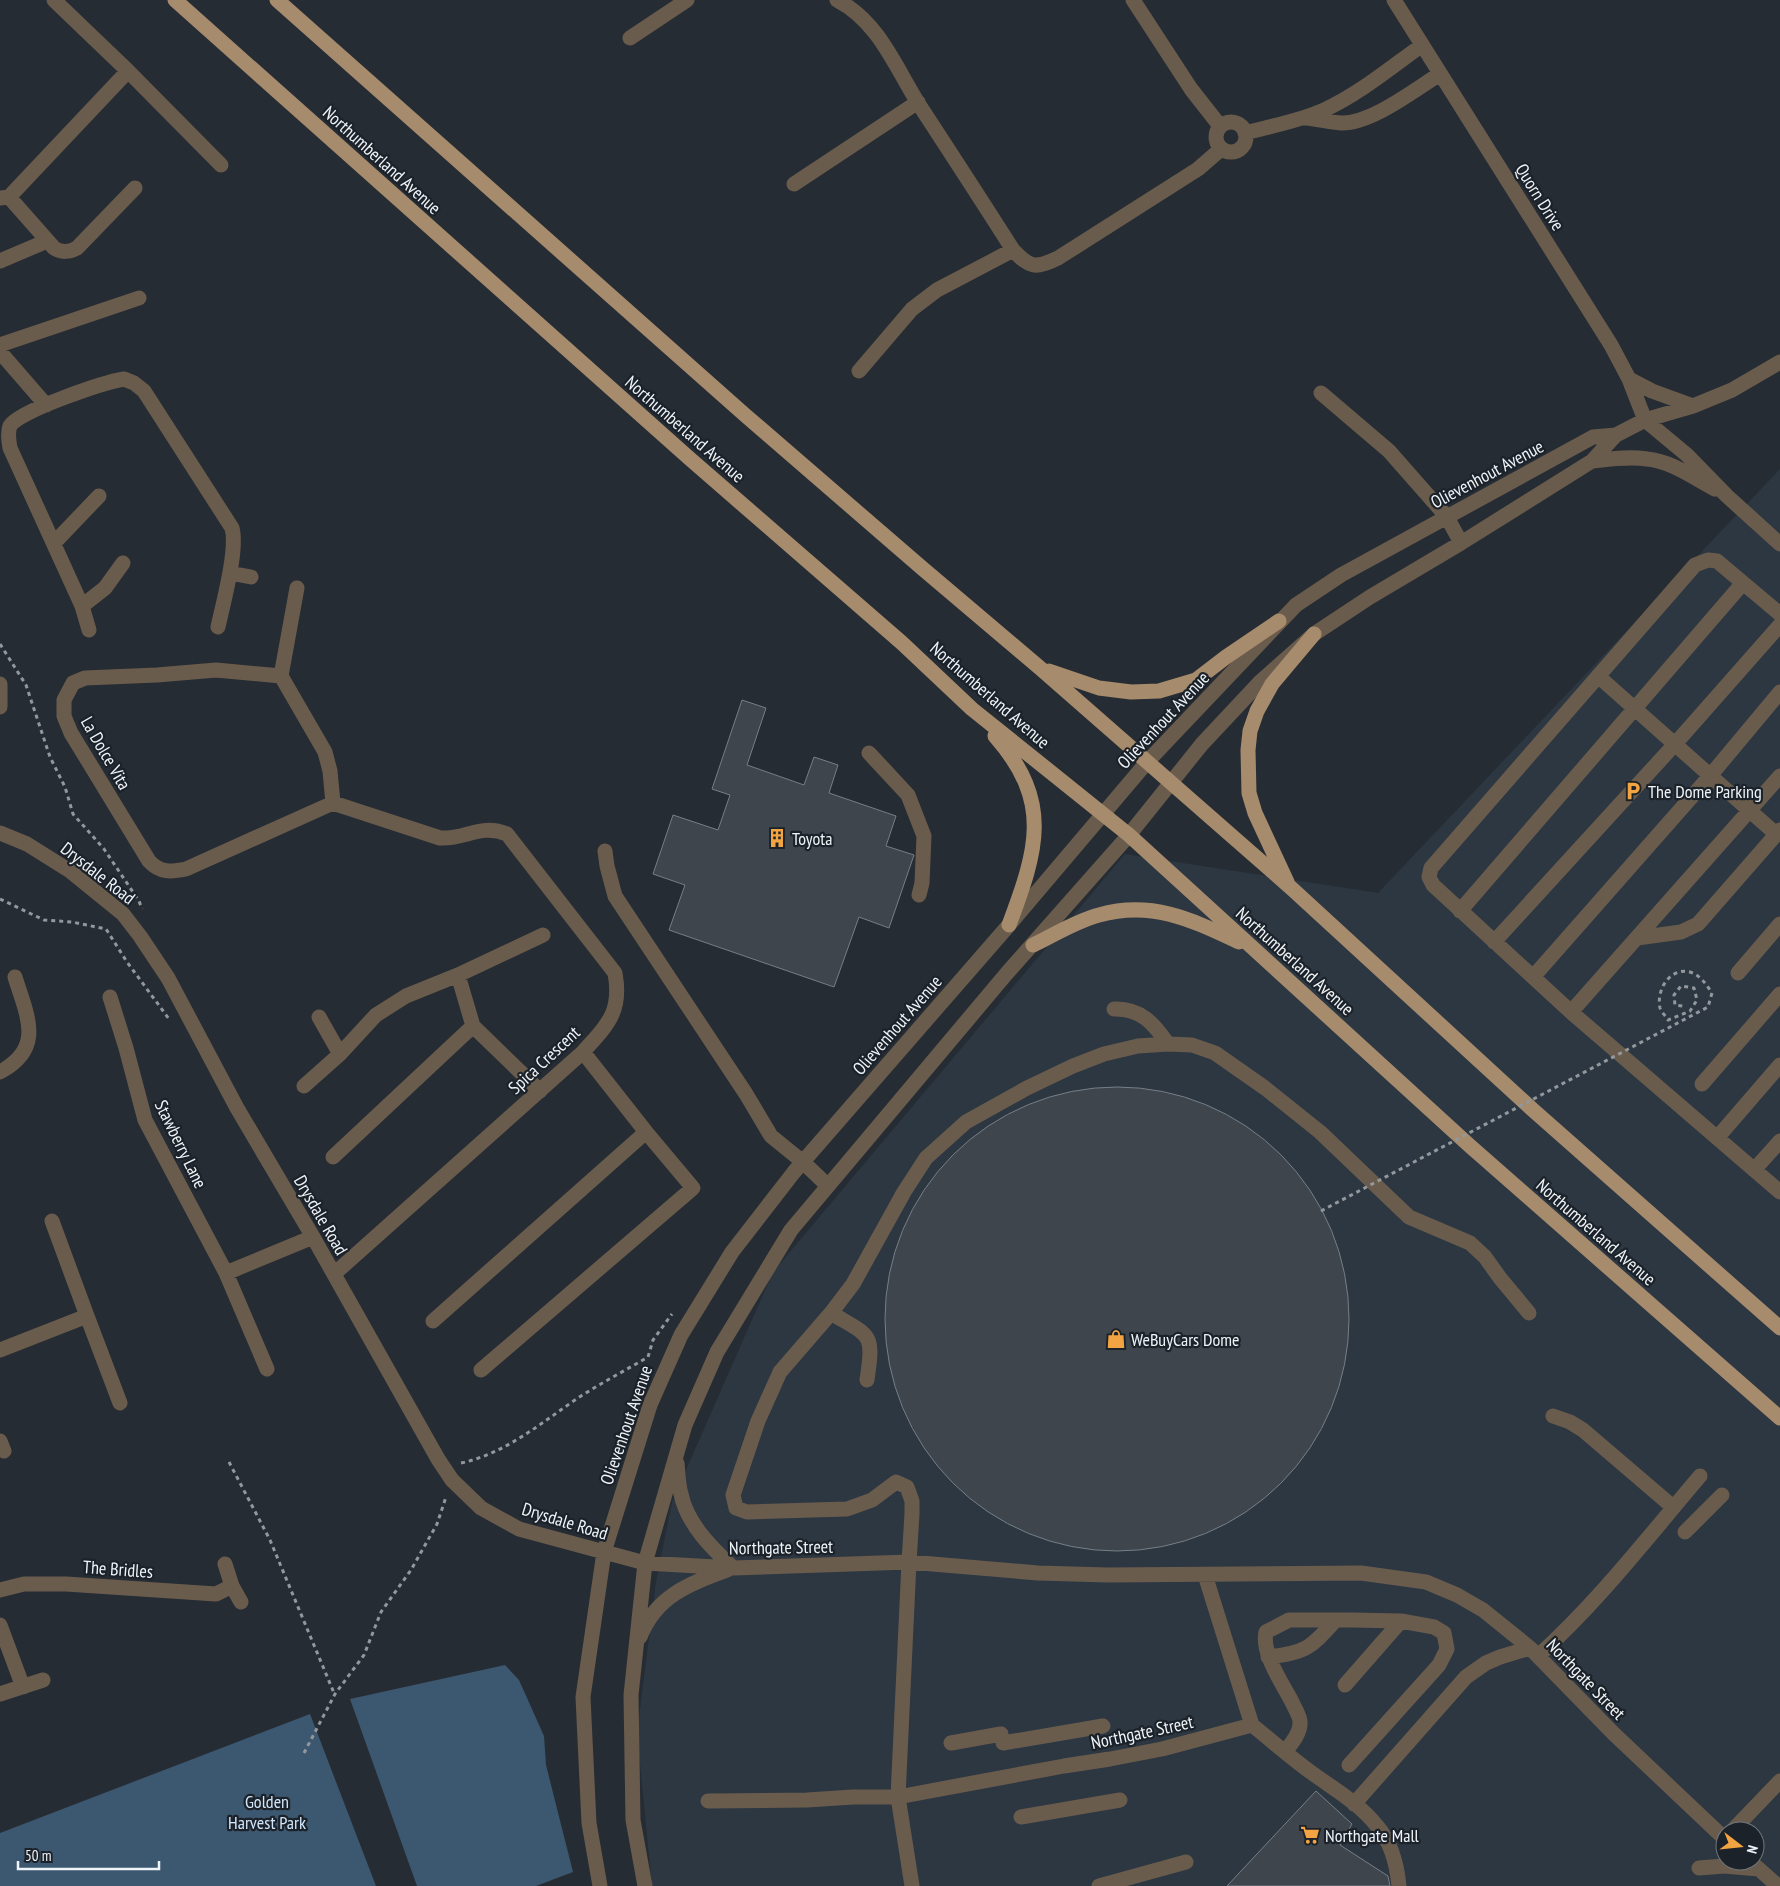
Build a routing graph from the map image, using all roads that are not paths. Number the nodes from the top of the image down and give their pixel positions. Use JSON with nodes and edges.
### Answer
{"nodes":[{"id":1,"x":54,"y":0,"type":"edge"},
{"id":2,"x":175,"y":0,"type":"edge"},
{"id":3,"x":277,"y":0,"type":"edge"},
{"id":4,"x":686,"y":0,"type":"edge"},
{"id":5,"x":837,"y":0,"type":"edge"},
{"id":6,"x":1133,"y":0,"type":"edge"},
{"id":7,"x":1394,"y":0,"type":"edge"},
{"id":8,"x":630,"y":38,"type":"dead end"},
{"id":9,"x":1421,"y":46,"type":"junction"},
{"id":10,"x":128,"y":71,"type":"junction"},
{"id":11,"x":1440,"y":74,"type":"junction"},
{"id":12,"x":918,"y":102,"type":"junction"},
{"id":13,"x":1305,"y":118,"type":"junction"},
{"id":14,"x":1220,"y":126,"type":"junction"},
{"id":15,"x":1246,"y":133,"type":"junction"},
{"id":16,"x":1221,"y":149,"type":"junction"},
{"id":17,"x":221,"y":165,"type":"dead end"},
{"id":18,"x":794,"y":184,"type":"dead end"},
{"id":19,"x":134,"y":188,"type":"dead end"},
{"id":20,"x":4,"y":198,"type":"edge"},
{"id":21,"x":47,"y":241,"type":"junction"},
{"id":22,"x":1013,"y":250,"type":"junction"},
{"id":23,"x":0,"y":261,"type":"edge"},
{"id":24,"x":139,"y":298,"type":"dead end"},
{"id":25,"x":0,"y":345,"type":"edge"},
{"id":26,"x":0,"y":352,"type":"edge"},
{"id":27,"x":1780,"y":362,"type":"edge"},
{"id":28,"x":860,"y":371,"type":"dead end"},
{"id":29,"x":1628,"y":379,"type":"junction"},
{"id":30,"x":1321,"y":393,"type":"dead end"},
{"id":31,"x":46,"y":405,"type":"junction"},
{"id":32,"x":1693,"y":406,"type":"junction"},
{"id":33,"x":1645,"y":420,"type":"junction"},
{"id":34,"x":1616,"y":435,"type":"junction"},
{"id":35,"x":1592,"y":461,"type":"junction"},
{"id":36,"x":99,"y":496,"type":"dead end"},
{"id":37,"x":1727,"y":496,"type":"junction"},
{"id":38,"x":1447,"y":517,"type":"junction"},
{"id":39,"x":54,"y":543,"type":"junction"},
{"id":40,"x":1461,"y":543,"type":"junction"},
{"id":41,"x":1780,"y":544,"type":"edge"},
{"id":42,"x":123,"y":563,"type":"dead end"},
{"id":43,"x":230,"y":573,"type":"junction"},
{"id":44,"x":251,"y":577,"type":"dead end"},
{"id":45,"x":1743,"y":583,"type":"junction"},
{"id":46,"x":297,"y":588,"type":"dead end"},
{"id":47,"x":82,"y":606,"type":"junction"},
{"id":48,"x":1780,"y":614,"type":"edge"},
{"id":49,"x":1279,"y":621,"type":"junction"},
{"id":50,"x":1780,"y":624,"type":"edge"},
{"id":51,"x":218,"y":627,"type":"dead end"},
{"id":52,"x":89,"y":630,"type":"dead end"},
{"id":53,"x":1314,"y":634,"type":"junction"},
{"id":54,"x":1040,"y":668,"type":"junction"},
{"id":55,"x":281,"y":676,"type":"junction"},
{"id":56,"x":1598,"y":676,"type":"junction"},
{"id":57,"x":0,"y":684,"type":"edge"},
{"id":58,"x":1780,"y":692,"type":"edge"},
{"id":59,"x":0,"y":707,"type":"edge"},
{"id":60,"x":972,"y":709,"type":"junction"},
{"id":61,"x":1635,"y":709,"type":"junction"},
{"id":62,"x":1675,"y":744,"type":"junction"},
{"id":63,"x":870,"y":752,"type":"dead end"},
{"id":64,"x":1148,"y":761,"type":"junction"},
{"id":65,"x":1710,"y":776,"type":"junction"},
{"id":66,"x":1780,"y":776,"type":"edge"},
{"id":67,"x":1171,"y":783,"type":"junction"},
{"id":68,"x":333,"y":803,"type":"junction"},
{"id":69,"x":1748,"y":811,"type":"junction"},
{"id":70,"x":1104,"y":814,"type":"junction"},
{"id":71,"x":1778,"y":832,"type":"edge"},
{"id":72,"x":0,"y":833,"type":"edge"},
{"id":73,"x":1129,"y":835,"type":"junction"},
{"id":74,"x":605,"y":852,"type":"dead end"},
{"id":75,"x":1289,"y":886,"type":"junction"},
{"id":76,"x":919,"y":895,"type":"dead end"},
{"id":77,"x":1460,"y":911,"type":"junction"},
{"id":78,"x":1780,"y":924,"type":"edge"},
{"id":79,"x":1009,"y":925,"type":"junction"},
{"id":80,"x":543,"y":935,"type":"dead end"},
{"id":81,"x":1637,"y":938,"type":"junction"},
{"id":82,"x":1494,"y":942,"type":"junction"},
{"id":83,"x":1032,"y":945,"type":"junction"},
{"id":84,"x":1252,"y":947,"type":"junction"},
{"id":85,"x":1738,"y":973,"type":"dead end"},
{"id":86,"x":458,"y":975,"type":"junction"},
{"id":87,"x":15,"y":977,"type":"dead end"},
{"id":88,"x":1532,"y":977,"type":"junction"},
{"id":89,"x":1780,"y":994,"type":"edge"},
{"id":90,"x":110,"y":997,"type":"dead end"},
{"id":91,"x":1114,"y":1009,"type":"dead end"},
{"id":92,"x":1571,"y":1012,"type":"junction"},
{"id":93,"x":319,"y":1017,"type":"dead end"},
{"id":94,"x":474,"y":1026,"type":"junction"},
{"id":95,"x":1168,"y":1044,"type":"junction"},
{"id":96,"x":583,"y":1052,"type":"junction"},
{"id":97,"x":340,"y":1054,"type":"junction"},
{"id":98,"x":1780,"y":1065,"type":"edge"},
{"id":99,"x":0,"y":1072,"type":"edge"},
{"id":100,"x":1702,"y":1084,"type":"dead end"},
{"id":101,"x":304,"y":1086,"type":"dead end"},
{"id":102,"x":540,"y":1091,"type":"junction"},
{"id":103,"x":646,"y":1132,"type":"junction"},
{"id":104,"x":1717,"y":1138,"type":"junction"},
{"id":105,"x":1780,"y":1141,"type":"edge"},
{"id":106,"x":332,"y":1157,"type":"dead end"},
{"id":107,"x":803,"y":1162,"type":"junction"},
{"id":108,"x":1754,"y":1170,"type":"junction"},
{"id":109,"x":828,"y":1186,"type":"junction"},
{"id":110,"x":1780,"y":1192,"type":"edge"},
{"id":111,"x":52,"y":1221,"type":"dead end"},
{"id":112,"x":313,"y":1237,"type":"junction"},
{"id":113,"x":226,"y":1273,"type":"junction"},
{"id":114,"x":334,"y":1274,"type":"junction"},
{"id":115,"x":830,"y":1313,"type":"junction"},
{"id":116,"x":1529,"y":1313,"type":"dead end"},
{"id":117,"x":87,"y":1316,"type":"junction"},
{"id":118,"x":433,"y":1321,"type":"dead end"},
{"id":119,"x":1780,"y":1328,"type":"edge"},
{"id":120,"x":0,"y":1350,"type":"edge"},
{"id":121,"x":267,"y":1369,"type":"dead end"},
{"id":122,"x":481,"y":1370,"type":"dead end"},
{"id":123,"x":867,"y":1380,"type":"dead end"},
{"id":124,"x":120,"y":1403,"type":"dead end"},
{"id":125,"x":1553,"y":1416,"type":"dead end"},
{"id":126,"x":1780,"y":1418,"type":"edge"},
{"id":127,"x":676,"y":1455,"type":"junction"},
{"id":128,"x":1700,"y":1476,"type":"dead end"},
{"id":129,"x":1722,"y":1495,"type":"dead end"},
{"id":130,"x":1673,"y":1507,"type":"junction"},
{"id":131,"x":1685,"y":1532,"type":"dead end"},
{"id":132,"x":604,"y":1552,"type":"junction"},
{"id":133,"x":909,"y":1562,"type":"junction"},
{"id":134,"x":645,"y":1563,"type":"junction"},
{"id":135,"x":225,"y":1564,"type":"dead end"},
{"id":136,"x":733,"y":1568,"type":"junction"},
{"id":137,"x":1206,"y":1575,"type":"junction"},
{"id":138,"x":232,"y":1586,"type":"junction"},
{"id":139,"x":0,"y":1590,"type":"edge"},
{"id":140,"x":241,"y":1602,"type":"dead end"},
{"id":141,"x":1336,"y":1620,"type":"junction"},
{"id":142,"x":1401,"y":1621,"type":"junction"},
{"id":143,"x":0,"y":1625,"type":"edge"},
{"id":144,"x":636,"y":1647,"type":"junction"},
{"id":145,"x":1534,"y":1652,"type":"junction"},
{"id":146,"x":1268,"y":1657,"type":"junction"},
{"id":147,"x":43,"y":1680,"type":"dead end"},
{"id":148,"x":1345,"y":1685,"type":"dead end"},
{"id":149,"x":23,"y":1687,"type":"junction"},
{"id":150,"x":0,"y":1694,"type":"edge"},
{"id":151,"x":1252,"y":1725,"type":"junction"},
{"id":152,"x":1103,"y":1726,"type":"dead end"},
{"id":153,"x":952,"y":1743,"type":"dead end"},
{"id":154,"x":1285,"y":1752,"type":"junction"},
{"id":155,"x":1349,"y":1765,"type":"dead end"},
{"id":156,"x":1780,"y":1781,"type":"edge"},
{"id":157,"x":898,"y":1797,"type":"junction"},
{"id":158,"x":1120,"y":1800,"type":"dead end"},
{"id":159,"x":708,"y":1802,"type":"dead end"},
{"id":160,"x":1354,"y":1804,"type":"junction"},
{"id":161,"x":1021,"y":1818,"type":"dead end"},
{"id":162,"x":1742,"y":1821,"type":"edge"},
{"id":163,"x":1715,"y":1829,"type":"edge"},
{"id":164,"x":1186,"y":1862,"type":"dead end"},
{"id":165,"x":1715,"y":1867,"type":"edge"},
{"id":166,"x":1699,"y":1868,"type":"dead end"},
{"id":167,"x":1761,"y":1871,"type":"edge"},
{"id":168,"x":600,"y":1886,"type":"edge"},
{"id":169,"x":645,"y":1886,"type":"edge"},
{"id":170,"x":912,"y":1886,"type":"edge"},
{"id":171,"x":1098,"y":1886,"type":"edge"},
{"id":172,"x":1399,"y":1886,"type":"edge"},
{"id":173,"x":1778,"y":1886,"type":"edge"}],
"edges":[{"from":1,"to":10,"type":"street"},
{"from":2,"to":60,"type":"main road","name":"Northumberland Avenue"},
{"from":3,"to":54,"type":"main road"},
{"from":4,"to":8,"type":"street"},
{"from":5,"to":12,"type":"street"},
{"from":6,"to":14,"type":"street"},
{"from":7,"to":9,"type":"street","name":"Quorn Drive"},
{"from":9,"to":11,"type":"street","name":"Quorn Drive"},
{"from":9,"to":13,"type":"street"},
{"from":10,"to":17,"type":"street"},
{"from":10,"to":20,"type":"street"},
{"from":11,"to":13,"type":"street"},
{"from":11,"to":29,"type":"street","name":"Quorn Drive"},
{"from":12,"to":18,"type":"street"},
{"from":12,"to":22,"type":"street"},
{"from":13,"to":15,"type":"street"},
{"from":14,"to":15,"type":"street"},
{"from":14,"to":16,"type":"street"},
{"from":15,"to":16,"type":"street"},
{"from":16,"to":22,"type":"street"},
{"from":19,"to":21,"type":"street"},
{"from":20,"to":21,"type":"street"},
{"from":21,"to":23,"type":"street"},
{"from":22,"to":28,"type":"street"},
{"from":24,"to":25,"type":"street"},
{"from":26,"to":31,"type":"street"},
{"from":27,"to":32,"type":"street","name":"Olievenhout Avenue"},
{"from":29,"to":32,"type":"street"},
{"from":29,"to":33,"type":"street","name":"Quorn Drive"},
{"from":30,"to":38,"type":"street"},
{"from":31,"to":39,"type":"street"},
{"from":31,"to":43,"type":"street"},
{"from":32,"to":33,"type":"street","name":"Olievenhout Avenue"},
{"from":33,"to":34,"type":"street","name":"Olievenhout Avenue"},
{"from":33,"to":37,"type":"street"},
{"from":34,"to":35,"type":"street","name":"Olievenhout Avenue"},
{"from":34,"to":38,"type":"street","name":"Olievenhout Avenue"},
{"from":35,"to":37,"type":"street"},
{"from":35,"to":40,"type":"street","name":"Olievenhout Avenue"},
{"from":36,"to":39,"type":"street"},
{"from":37,"to":41,"type":"street"},
{"from":38,"to":40,"type":"street"},
{"from":38,"to":49,"type":"street","name":"Olievenhout Avenue"},
{"from":39,"to":47,"type":"street"},
{"from":40,"to":53,"type":"street","name":"Olievenhout Avenue"},
{"from":42,"to":47,"type":"street"},
{"from":43,"to":44,"type":"street"},
{"from":43,"to":51,"type":"street"},
{"from":45,"to":48,"type":"street"},
{"from":45,"to":56,"type":"street"},
{"from":45,"to":61,"type":"street"},
{"from":46,"to":55,"type":"street"},
{"from":47,"to":52,"type":"street"},
{"from":49,"to":54,"type":"main road"},
{"from":49,"to":64,"type":"street","name":"Olievenhout Avenue"},
{"from":50,"to":62,"type":"street"},
{"from":53,"to":67,"type":"street","name":"Olievenhout Avenue"},
{"from":53,"to":75,"type":"main road"},
{"from":54,"to":64,"type":"main road"},
{"from":55,"to":68,"type":"street"},
{"from":55,"to":68,"type":"street","name":"La Dolce Vita"},
{"from":56,"to":61,"type":"street"},
{"from":56,"to":77,"type":"street"},
{"from":57,"to":59,"type":"street"},
{"from":58,"to":65,"type":"street"},
{"from":60,"to":70,"type":"main road","name":"Northumberland Avenue"},
{"from":60,"to":79,"type":"main road"},
{"from":61,"to":62,"type":"street"},
{"from":61,"to":77,"type":"street"},
{"from":62,"to":65,"type":"street"},
{"from":62,"to":82,"type":"street"},
{"from":63,"to":76,"type":"street"},
{"from":64,"to":67,"type":"main road"},
{"from":64,"to":70,"type":"street","name":"Olievenhout Avenue"},
{"from":65,"to":69,"type":"street"},
{"from":65,"to":88,"type":"street"},
{"from":66,"to":69,"type":"street"},
{"from":67,"to":73,"type":"street","name":"Olievenhout Avenue"},
{"from":67,"to":75,"type":"main road"},
{"from":68,"to":96,"type":"street","name":"Spica Crescent"},
{"from":69,"to":71,"type":"street"},
{"from":69,"to":81,"type":"street"},
{"from":70,"to":73,"type":"main road","name":"Northumberland Avenue"},
{"from":70,"to":79,"type":"street","name":"Olievenhout Avenue"},
{"from":71,"to":81,"type":"street"},
{"from":72,"to":112,"type":"street","name":"Drysdale Road"},
{"from":73,"to":83,"type":"street","name":"Olievenhout Avenue"},
{"from":73,"to":84,"type":"main road","name":"Northumberland Avenue"},
{"from":74,"to":107,"type":"street"},
{"from":75,"to":119,"type":"main road"},
{"from":77,"to":82,"type":"street"},
{"from":78,"to":85,"type":"street"},
{"from":79,"to":107,"type":"street","name":"Olievenhout Avenue"},
{"from":80,"to":86,"type":"street"},
{"from":81,"to":92,"type":"street"},
{"from":82,"to":88,"type":"street"},
{"from":83,"to":84,"type":"main road"},
{"from":83,"to":109,"type":"street","name":"Olievenhout Avenue"},
{"from":84,"to":126,"type":"main road","name":"Northumberland Avenue"},
{"from":86,"to":94,"type":"street"},
{"from":86,"to":97,"type":"street"},
{"from":87,"to":99,"type":"street"},
{"from":88,"to":92,"type":"street"},
{"from":89,"to":100,"type":"street"},
{"from":90,"to":113,"type":"street","name":"Stawberry Lane"},
{"from":91,"to":95,"type":"street"},
{"from":92,"to":104,"type":"street"},
{"from":93,"to":97,"type":"street"},
{"from":94,"to":102,"type":"street"},
{"from":94,"to":106,"type":"street"},
{"from":95,"to":115,"type":"street"},
{"from":95,"to":116,"type":"street"},
{"from":96,"to":102,"type":"street","name":"Spica Crescent"},
{"from":96,"to":103,"type":"street"},
{"from":97,"to":101,"type":"street"},
{"from":98,"to":104,"type":"street"},
{"from":102,"to":114,"type":"street","name":"Spica Crescent"},
{"from":103,"to":118,"type":"street"},
{"from":103,"to":122,"type":"street"},
{"from":104,"to":108,"type":"street"},
{"from":105,"to":108,"type":"street"},
{"from":107,"to":109,"type":"street"},
{"from":107,"to":132,"type":"street","name":"Olievenhout Avenue"},
{"from":108,"to":110,"type":"street"},
{"from":109,"to":127,"type":"street","name":"Olievenhout Avenue"},
{"from":111,"to":117,"type":"street"},
{"from":112,"to":113,"type":"street"},
{"from":112,"to":114,"type":"street","name":"Drysdale Road"},
{"from":113,"to":121,"type":"street","name":"Stawberry Lane"},
{"from":114,"to":132,"type":"street","name":"Drysdale Road"},
{"from":115,"to":123,"type":"street"},
{"from":115,"to":133,"type":"street"},
{"from":117,"to":120,"type":"street"},
{"from":117,"to":124,"type":"street"},
{"from":125,"to":130,"type":"street"},
{"from":127,"to":134,"type":"street","name":"Olievenhout Avenue"},
{"from":127,"to":136,"type":"street"},
{"from":128,"to":130,"type":"street"},
{"from":129,"to":131,"type":"street"},
{"from":130,"to":145,"type":"street"},
{"from":132,"to":134,"type":"street","name":"Drysdale Road"},
{"from":132,"to":168,"type":"street","name":"Olievenhout Avenue"},
{"from":133,"to":136,"type":"street","name":"Northgate Street"},
{"from":133,"to":137,"type":"street","name":"Northgate Street"},
{"from":133,"to":157,"type":"street"},
{"from":134,"to":136,"type":"street","name":"Northgate Street"},
{"from":134,"to":144,"type":"street","name":"Olievenhout Avenue"},
{"from":135,"to":138,"type":"street"},
{"from":136,"to":144,"type":"street"},
{"from":137,"to":145,"type":"street","name":"Northgate Street"},
{"from":137,"to":151,"type":"street"},
{"from":138,"to":139,"type":"street","name":"The Bridles"},
{"from":138,"to":140,"type":"street"},
{"from":141,"to":142,"type":"street"},
{"from":141,"to":146,"type":"street"},
{"from":141,"to":146,"type":"street"},
{"from":142,"to":148,"type":"street"},
{"from":142,"to":155,"type":"street"},
{"from":143,"to":149,"type":"street"},
{"from":144,"to":169,"type":"street","name":"Olievenhout Avenue"},
{"from":145,"to":160,"type":"street","name":"Northgate Street"},
{"from":145,"to":163,"type":"street","name":"Northgate Street"},
{"from":146,"to":154,"type":"street"},
{"from":147,"to":149,"type":"street"},
{"from":149,"to":150,"type":"street"},
{"from":151,"to":154,"type":"street"},
{"from":151,"to":157,"type":"street","name":"Northgate Street"},
{"from":152,"to":153,"type":"street"},
{"from":154,"to":160,"type":"street"},
{"from":156,"to":162,"type":"street"},
{"from":157,"to":159,"type":"street","name":"Northgate Street"},
{"from":157,"to":170,"type":"street"},
{"from":158,"to":161,"type":"street"},
{"from":160,"to":172,"type":"street"},
{"from":164,"to":171,"type":"street"},
{"from":165,"to":166,"type":"street"},
{"from":167,"to":173,"type":"street"}]}
